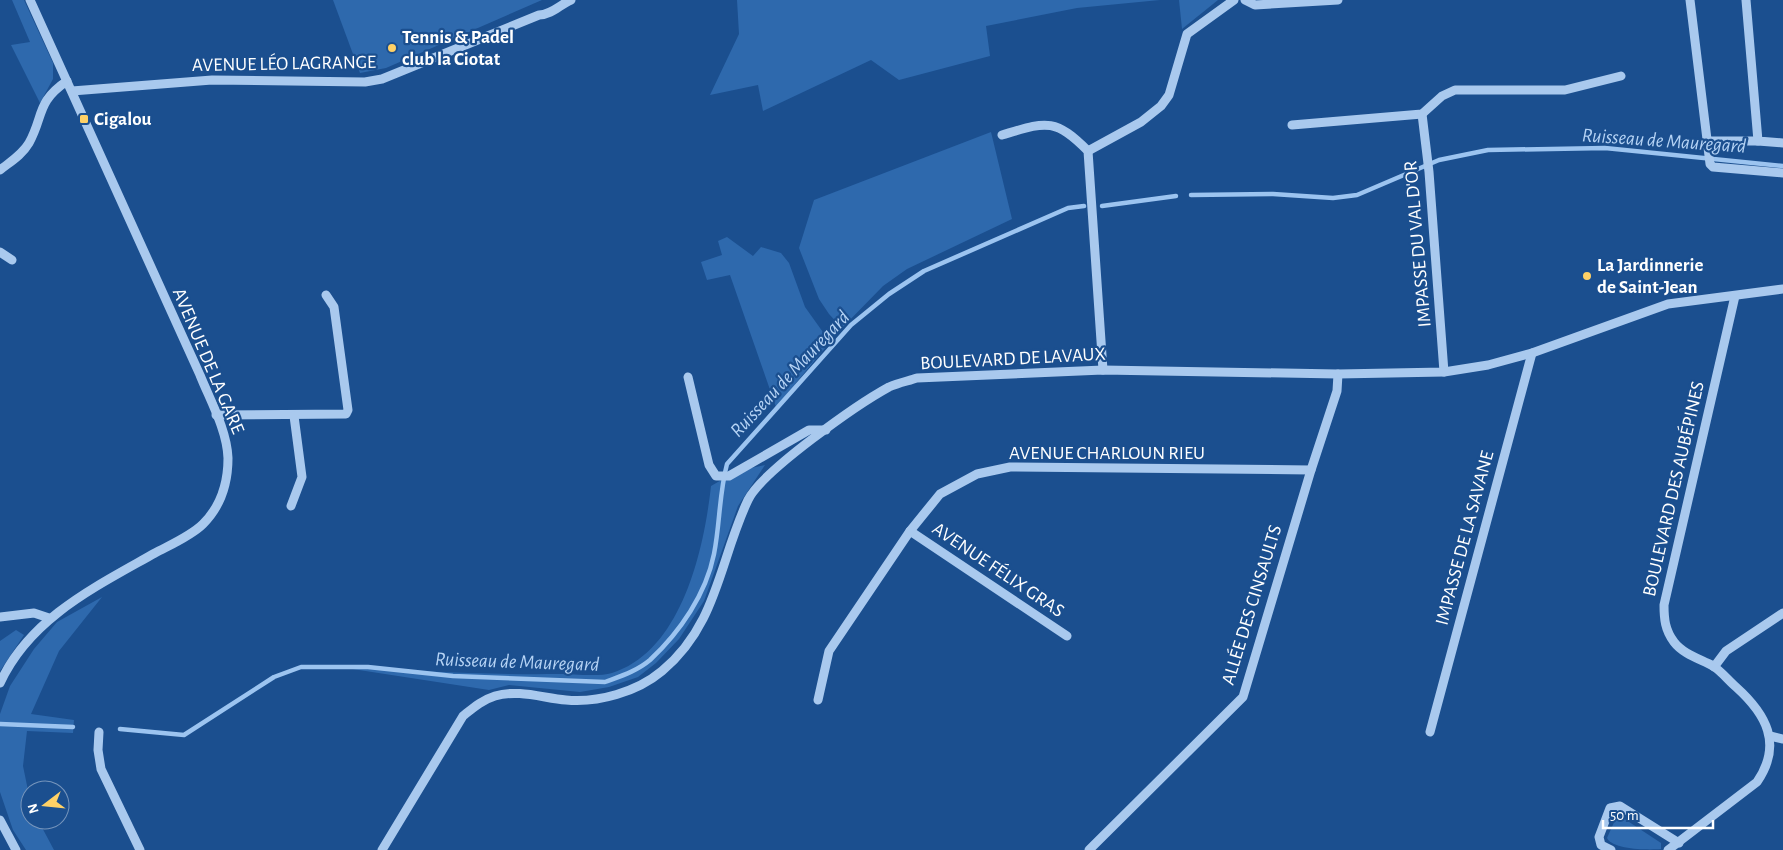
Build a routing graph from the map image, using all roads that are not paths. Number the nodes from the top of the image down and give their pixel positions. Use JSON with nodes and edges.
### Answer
{"nodes":[{"id":1,"x":30,"y":0,"type":"edge"},
{"id":2,"x":571,"y":0,"type":"edge"},
{"id":3,"x":1234,"y":0,"type":"edge"},
{"id":4,"x":1245,"y":0,"type":"edge"},
{"id":5,"x":1338,"y":0,"type":"edge"},
{"id":6,"x":1690,"y":0,"type":"edge"},
{"id":7,"x":1746,"y":0,"type":"edge"},
{"id":8,"x":1621,"y":76,"type":"dead end"},
{"id":9,"x":67,"y":82,"type":"junction"},
{"id":10,"x":72,"y":91,"type":"junction"},
{"id":11,"x":1422,"y":114,"type":"junction"},
{"id":12,"x":1292,"y":125,"type":"dead end"},
{"id":13,"x":1002,"y":135,"type":"dead end"},
{"id":14,"x":1708,"y":141,"type":"junction"},
{"id":15,"x":1758,"y":141,"type":"junction"},
{"id":16,"x":1783,"y":144,"type":"edge"},
{"id":17,"x":1088,"y":151,"type":"junction"},
{"id":18,"x":0,"y":170,"type":"edge"},
{"id":19,"x":1783,"y":173,"type":"edge"},
{"id":20,"x":0,"y":252,"type":"edge"},
{"id":21,"x":12,"y":260,"type":"dead end"},
{"id":22,"x":1783,"y":289,"type":"edge"},
{"id":23,"x":326,"y":295,"type":"dead end"},
{"id":24,"x":1735,"y":296,"type":"junction"},
{"id":25,"x":1532,"y":353,"type":"junction"},
{"id":26,"x":1103,"y":370,"type":"junction"},
{"id":27,"x":1444,"y":372,"type":"junction"},
{"id":28,"x":1338,"y":374,"type":"junction"},
{"id":29,"x":688,"y":377,"type":"dead end"},
{"id":30,"x":216,"y":415,"type":"junction"},
{"id":31,"x":294,"y":416,"type":"junction"},
{"id":32,"x":826,"y":430,"type":"junction"},
{"id":33,"x":1311,"y":470,"type":"junction"},
{"id":34,"x":292,"y":506,"type":"dead end"},
{"id":35,"x":910,"y":531,"type":"junction"},
{"id":36,"x":1783,"y":613,"type":"edge"},
{"id":37,"x":0,"y":617,"type":"edge"},
{"id":38,"x":49,"y":618,"type":"junction"},
{"id":39,"x":1068,"y":636,"type":"dead end"},
{"id":40,"x":1714,"y":667,"type":"junction"},
{"id":41,"x":0,"y":683,"type":"edge"},
{"id":42,"x":818,"y":700,"type":"dead end"},
{"id":43,"x":99,"y":732,"type":"dead end"},
{"id":44,"x":1430,"y":732,"type":"dead end"},
{"id":45,"x":1770,"y":736,"type":"junction"},
{"id":46,"x":1783,"y":739,"type":"edge"},
{"id":47,"x":0,"y":820,"type":"edge"},
{"id":48,"x":1679,"y":843,"type":"junction"},
{"id":49,"x":16,"y":850,"type":"edge"},
{"id":50,"x":140,"y":850,"type":"edge"},
{"id":51,"x":382,"y":850,"type":"edge"},
{"id":52,"x":1089,"y":850,"type":"edge"},
{"id":53,"x":1611,"y":850,"type":"edge"},
{"id":54,"x":1668,"y":850,"type":"edge"}],
"edges":[{"from":1,"to":9,"type":"street","name":"AVENUE DE LA GARE"},
{"from":2,"to":10,"type":"street","name":"AVENUE LÉO LAGRANGE"},
{"from":3,"to":17,"type":"street"},
{"from":4,"to":5,"type":"street"},
{"from":6,"to":14,"type":"street"},
{"from":7,"to":15,"type":"street"},
{"from":8,"to":11,"type":"street"},
{"from":9,"to":10,"type":"street","name":"AVENUE DE LA GARE"},
{"from":9,"to":18,"type":"street"},
{"from":10,"to":30,"type":"street","name":"AVENUE DE LA GARE"},
{"from":11,"to":12,"type":"street"},
{"from":11,"to":27,"type":"street","name":"IMPASSE DU VAL D'OR"},
{"from":13,"to":17,"type":"street"},
{"from":14,"to":15,"type":"street"},
{"from":14,"to":19,"type":"street"},
{"from":15,"to":16,"type":"street"},
{"from":17,"to":26,"type":"street"},
{"from":20,"to":21,"type":"street"},
{"from":22,"to":24,"type":"street","name":"BOULEVARD DE LAVAUX"},
{"from":23,"to":31,"type":"street"},
{"from":24,"to":25,"type":"street","name":"BOULEVARD DE LAVAUX"},
{"from":24,"to":40,"type":"street","name":"BOULEVARD DES AUBÉPINES"},
{"from":25,"to":27,"type":"street","name":"BOULEVARD DE LAVAUX"},
{"from":25,"to":44,"type":"street","name":"IMPASSE DE LA SAVANE"},
{"from":26,"to":28,"type":"street","name":"BOULEVARD DE LAVAUX"},
{"from":26,"to":32,"type":"street","name":"BOULEVARD DE LAVAUX"},
{"from":27,"to":28,"type":"street","name":"BOULEVARD DE LAVAUX"},
{"from":28,"to":33,"type":"street","name":"ALLÉE DES CINSAULTS"},
{"from":29,"to":32,"type":"street"},
{"from":30,"to":31,"type":"street"},
{"from":30,"to":38,"type":"street","name":"AVENUE DE LA GARE"},
{"from":31,"to":34,"type":"street"},
{"from":32,"to":51,"type":"street","name":"BOULEVARD DE LAVAUX"},
{"from":33,"to":35,"type":"street","name":"AVENUE CHARLOUN RIEU"},
{"from":33,"to":52,"type":"street","name":"ALLÉE DES CINSAULTS"},
{"from":35,"to":39,"type":"street","name":"AVENUE FÉLIX GRAS"},
{"from":35,"to":42,"type":"street","name":"AVENUE CHARLOUN RIEU"},
{"from":36,"to":40,"type":"street"},
{"from":37,"to":38,"type":"street"},
{"from":38,"to":41,"type":"street","name":"AVENUE DE LA GARE"},
{"from":40,"to":45,"type":"street","name":"BOULEVARD DES AUBÉPINES"},
{"from":43,"to":50,"type":"street"},
{"from":45,"to":46,"type":"street"},
{"from":45,"to":48,"type":"street","name":"BOULEVARD DES AUBÉPINES"},
{"from":47,"to":49,"type":"street"},
{"from":48,"to":53,"type":"street"},
{"from":48,"to":54,"type":"street","name":"BOULEVARD DES AUBÉPINES"}]}
